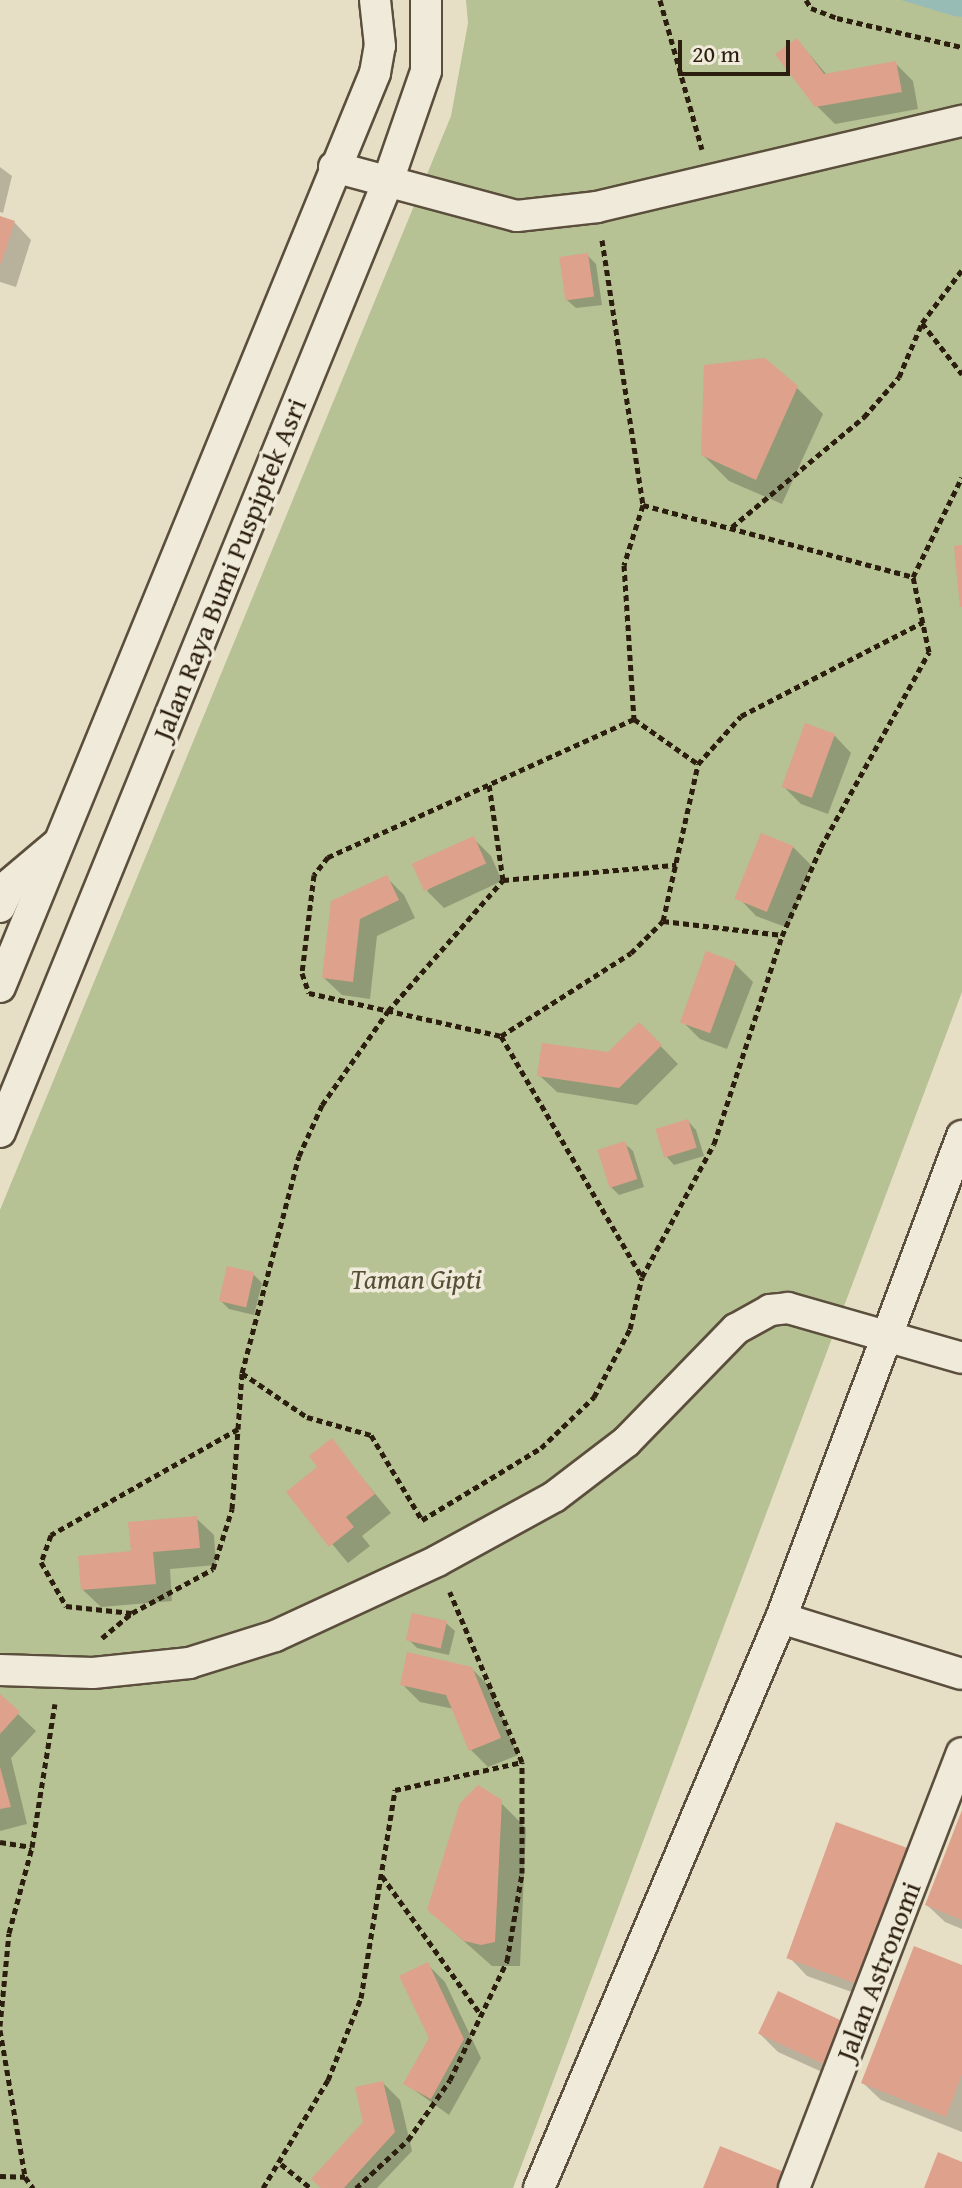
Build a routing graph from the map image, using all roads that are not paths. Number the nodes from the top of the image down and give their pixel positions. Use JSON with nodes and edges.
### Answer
{"nodes":[{"id":1,"x":375,"y":0,"type":"edge"},
{"id":2,"x":426,"y":0,"type":"edge"},
{"id":3,"x":962,"y":121,"type":"edge"},
{"id":4,"x":334,"y":167,"type":"junction"},
{"id":5,"x":388,"y":181,"type":"junction"},
{"id":6,"x":57,"y":845,"type":"junction"},
{"id":7,"x":0,"y":907,"type":"edge"},
{"id":8,"x":0,"y":987,"type":"edge"},
{"id":9,"x":0,"y":1132,"type":"edge"},
{"id":10,"x":962,"y":1136,"type":"edge"},
{"id":11,"x":888,"y":1338,"type":"junction"},
{"id":12,"x":962,"y":1358,"type":"edge"},
{"id":13,"x":781,"y":1618,"type":"junction"},
{"id":14,"x":0,"y":1670,"type":"edge"},
{"id":15,"x":962,"y":1674,"type":"edge"},
{"id":16,"x":962,"y":1753,"type":"edge"},
{"id":17,"x":539,"y":2188,"type":"edge"},
{"id":18,"x":794,"y":2188,"type":"edge"}],
"edges":[{"from":1,"to":4,"type":"street","name":"Jalan Raya Bumi Puspiptek Asri"},
{"from":2,"to":5,"type":"street","name":"Jalan Raya Bumi Puspiptek Asri"},
{"from":3,"to":5,"type":"street"},
{"from":4,"to":5,"type":"street"},
{"from":4,"to":6,"type":"street","name":"Jalan Raya Bumi Puspiptek Asri"},
{"from":5,"to":9,"type":"street","name":"Jalan Raya Bumi Puspiptek Asri"},
{"from":6,"to":7,"type":"street"},
{"from":6,"to":8,"type":"street","name":"Jalan Raya Bumi Puspiptek Asri"},
{"from":10,"to":11,"type":"street"},
{"from":11,"to":12,"type":"street"},
{"from":11,"to":13,"type":"street"},
{"from":11,"to":14,"type":"street"},
{"from":13,"to":15,"type":"street"},
{"from":13,"to":17,"type":"street"},
{"from":16,"to":18,"type":"street","name":"Jalan Astronomi"}]}
